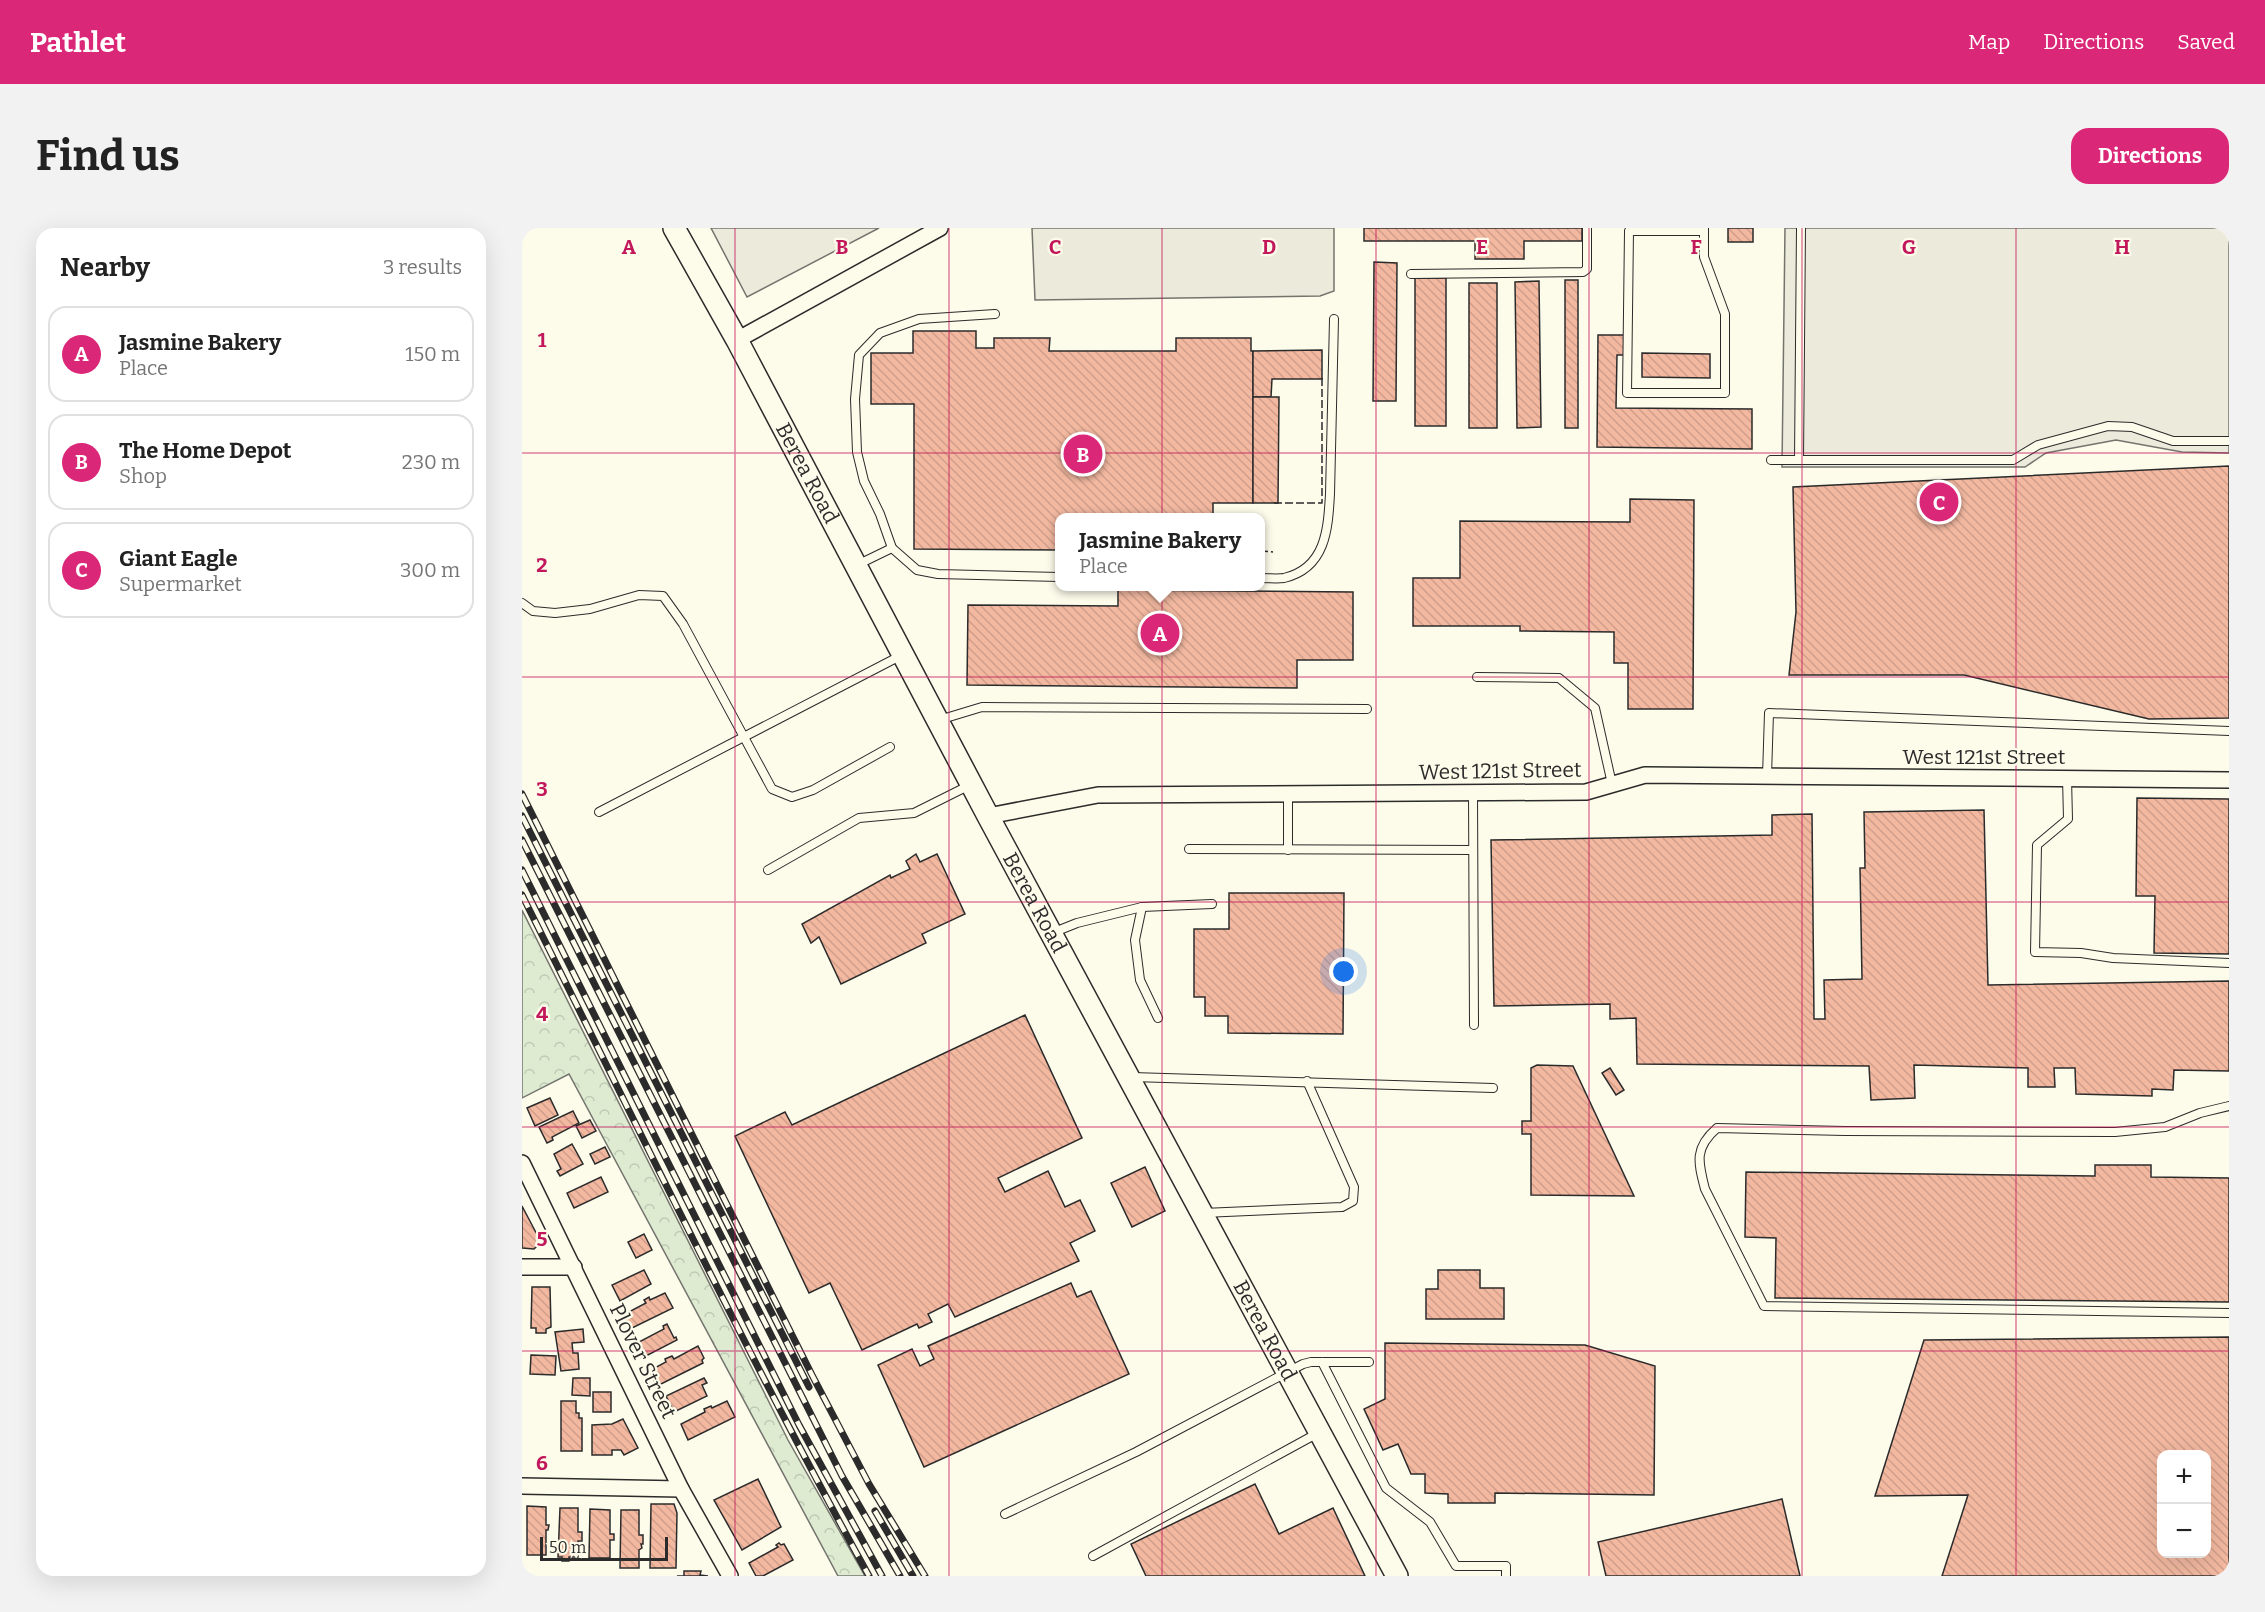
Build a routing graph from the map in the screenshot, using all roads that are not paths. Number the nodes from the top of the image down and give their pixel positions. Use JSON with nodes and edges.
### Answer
{"nodes":[{"id":1,"x":674,"y":228,"type":"edge"},
{"id":2,"x":940,"y":228,"type":"edge"},
{"id":3,"x":1587,"y":228,"type":"edge"},
{"id":4,"x":1801,"y":228,"type":"edge"},
{"id":5,"x":1704,"y":229,"type":"edge"},
{"id":6,"x":1411,"y":274,"type":"dead end"},
{"id":7,"x":995,"y":314,"type":"dead end"},
{"id":8,"x":1334,"y":319,"type":"dead end"},
{"id":9,"x":737,"y":340,"type":"junction"},
{"id":10,"x":2229,"y":441,"type":"edge"},
{"id":11,"x":1771,"y":460,"type":"dead end"},
{"id":12,"x":1798,"y":460,"type":"junction"},
{"id":13,"x":892,"y":548,"type":"junction"},
{"id":14,"x":856,"y":566,"type":"junction"},
{"id":15,"x":1055,"y":577,"type":"edge"},
{"id":16,"x":1265,"y":578,"type":"edge"},
{"id":17,"x":522,"y":603,"type":"edge"},
{"id":18,"x":903,"y":655,"type":"junction"},
{"id":19,"x":1477,"y":677,"type":"dead end"},
{"id":20,"x":1367,"y":709,"type":"dead end"},
{"id":21,"x":938,"y":721,"type":"junction"},
{"id":22,"x":2229,"y":731,"type":"edge"},
{"id":23,"x":743,"y":736,"type":"junction"},
{"id":24,"x":890,"y":747,"type":"dead end"},
{"id":25,"x":1767,"y":776,"type":"junction"},
{"id":26,"x":2067,"y":778,"type":"junction"},
{"id":27,"x":2229,"y":780,"type":"edge"},
{"id":28,"x":971,"y":784,"type":"junction"},
{"id":29,"x":1612,"y":784,"type":"junction"},
{"id":30,"x":1473,"y":792,"type":"junction"},
{"id":31,"x":1288,"y":794,"type":"junction"},
{"id":32,"x":599,"y":812,"type":"dead end"},
{"id":33,"x":988,"y":816,"type":"junction"},
{"id":34,"x":1189,"y":849,"type":"dead end"},
{"id":35,"x":1288,"y":850,"type":"junction"},
{"id":36,"x":1473,"y":850,"type":"junction"},
{"id":37,"x":768,"y":870,"type":"dead end"},
{"id":38,"x":1212,"y":904,"type":"dead end"},
{"id":39,"x":1142,"y":907,"type":"junction"},
{"id":40,"x":1051,"y":933,"type":"junction"},
{"id":41,"x":2229,"y":963,"type":"edge"},
{"id":42,"x":1158,"y":1018,"type":"dead end"},
{"id":43,"x":1474,"y":1025,"type":"dead end"},
{"id":44,"x":1128,"y":1077,"type":"junction"},
{"id":45,"x":1307,"y":1081,"type":"junction"},
{"id":46,"x":1493,"y":1088,"type":"dead end"},
{"id":47,"x":2229,"y":1106,"type":"edge"},
{"id":48,"x":522,"y":1163,"type":"edge"},
{"id":49,"x":1202,"y":1213,"type":"junction"},
{"id":50,"x":522,"y":1267,"type":"edge"},
{"id":51,"x":574,"y":1267,"type":"junction"},
{"id":52,"x":2229,"y":1313,"type":"edge"},
{"id":53,"x":1322,"y":1362,"type":"junction"},
{"id":54,"x":1370,"y":1362,"type":"dead end"},
{"id":55,"x":1287,"y":1372,"type":"junction"},
{"id":56,"x":1320,"y":1432,"type":"junction"},
{"id":57,"x":522,"y":1486,"type":"edge"},
{"id":58,"x":681,"y":1489,"type":"junction"},
{"id":59,"x":1005,"y":1514,"type":"dead end"},
{"id":60,"x":1093,"y":1556,"type":"dead end"},
{"id":61,"x":730,"y":1576,"type":"edge"},
{"id":62,"x":1397,"y":1576,"type":"edge"},
{"id":63,"x":1506,"y":1576,"type":"edge"}],
"edges":[{"from":1,"to":9,"type":"main road","name":"Berea Road"},
{"from":2,"to":9,"type":"street"},
{"from":3,"to":6,"type":"lane"},
{"from":4,"to":12,"type":"lane"},
{"from":5,"to":5,"type":"lane"},
{"from":7,"to":13,"type":"lane"},
{"from":8,"to":16,"type":"lane"},
{"from":9,"to":14,"type":"main road","name":"Berea Road"},
{"from":10,"to":12,"type":"lane"},
{"from":11,"to":12,"type":"lane"},
{"from":13,"to":14,"type":"lane"},
{"from":13,"to":15,"type":"lane"},
{"from":14,"to":18,"type":"main road","name":"Berea Road"},
{"from":17,"to":23,"type":"lane"},
{"from":18,"to":21,"type":"main road","name":"Berea Road"},
{"from":18,"to":23,"type":"lane"},
{"from":19,"to":29,"type":"lane"},
{"from":20,"to":21,"type":"lane"},
{"from":21,"to":28,"type":"main road","name":"Berea Road"},
{"from":22,"to":25,"type":"lane"},
{"from":23,"to":24,"type":"lane"},
{"from":23,"to":32,"type":"lane"},
{"from":25,"to":26,"type":"street","name":"West 121st Street"},
{"from":25,"to":29,"type":"street","name":"West 121st Street"},
{"from":26,"to":27,"type":"street","name":"West 121st Street"},
{"from":26,"to":41,"type":"lane"},
{"from":28,"to":33,"type":"main road","name":"Berea Road"},
{"from":28,"to":37,"type":"lane"},
{"from":29,"to":30,"type":"street","name":"West 121st Street"},
{"from":30,"to":31,"type":"street","name":"West 121st Street"},
{"from":30,"to":36,"type":"lane"},
{"from":31,"to":33,"type":"street","name":"West 121st Street"},
{"from":31,"to":35,"type":"lane"},
{"from":33,"to":40,"type":"main road","name":"Berea Road"},
{"from":34,"to":35,"type":"lane"},
{"from":35,"to":36,"type":"lane"},
{"from":36,"to":43,"type":"lane"},
{"from":38,"to":39,"type":"lane"},
{"from":39,"to":40,"type":"lane"},
{"from":39,"to":42,"type":"lane"},
{"from":40,"to":44,"type":"main road","name":"Berea Road"},
{"from":44,"to":45,"type":"lane"},
{"from":44,"to":49,"type":"main road","name":"Berea Road"},
{"from":45,"to":46,"type":"lane"},
{"from":45,"to":49,"type":"lane"},
{"from":47,"to":52,"type":"lane"},
{"from":48,"to":51,"type":"street","name":"Plover Street"},
{"from":49,"to":55,"type":"main road","name":"Berea Road"},
{"from":50,"to":51,"type":"street"},
{"from":51,"to":58,"type":"street","name":"Plover Street"},
{"from":53,"to":54,"type":"lane"},
{"from":53,"to":55,"type":"lane"},
{"from":53,"to":63,"type":"lane"},
{"from":55,"to":56,"type":"main road","name":"Berea Road"},
{"from":55,"to":59,"type":"lane"},
{"from":56,"to":60,"type":"lane"},
{"from":56,"to":62,"type":"main road","name":"Berea Road"},
{"from":57,"to":58,"type":"street"},
{"from":58,"to":61,"type":"street","name":"Plover Street"}]}
